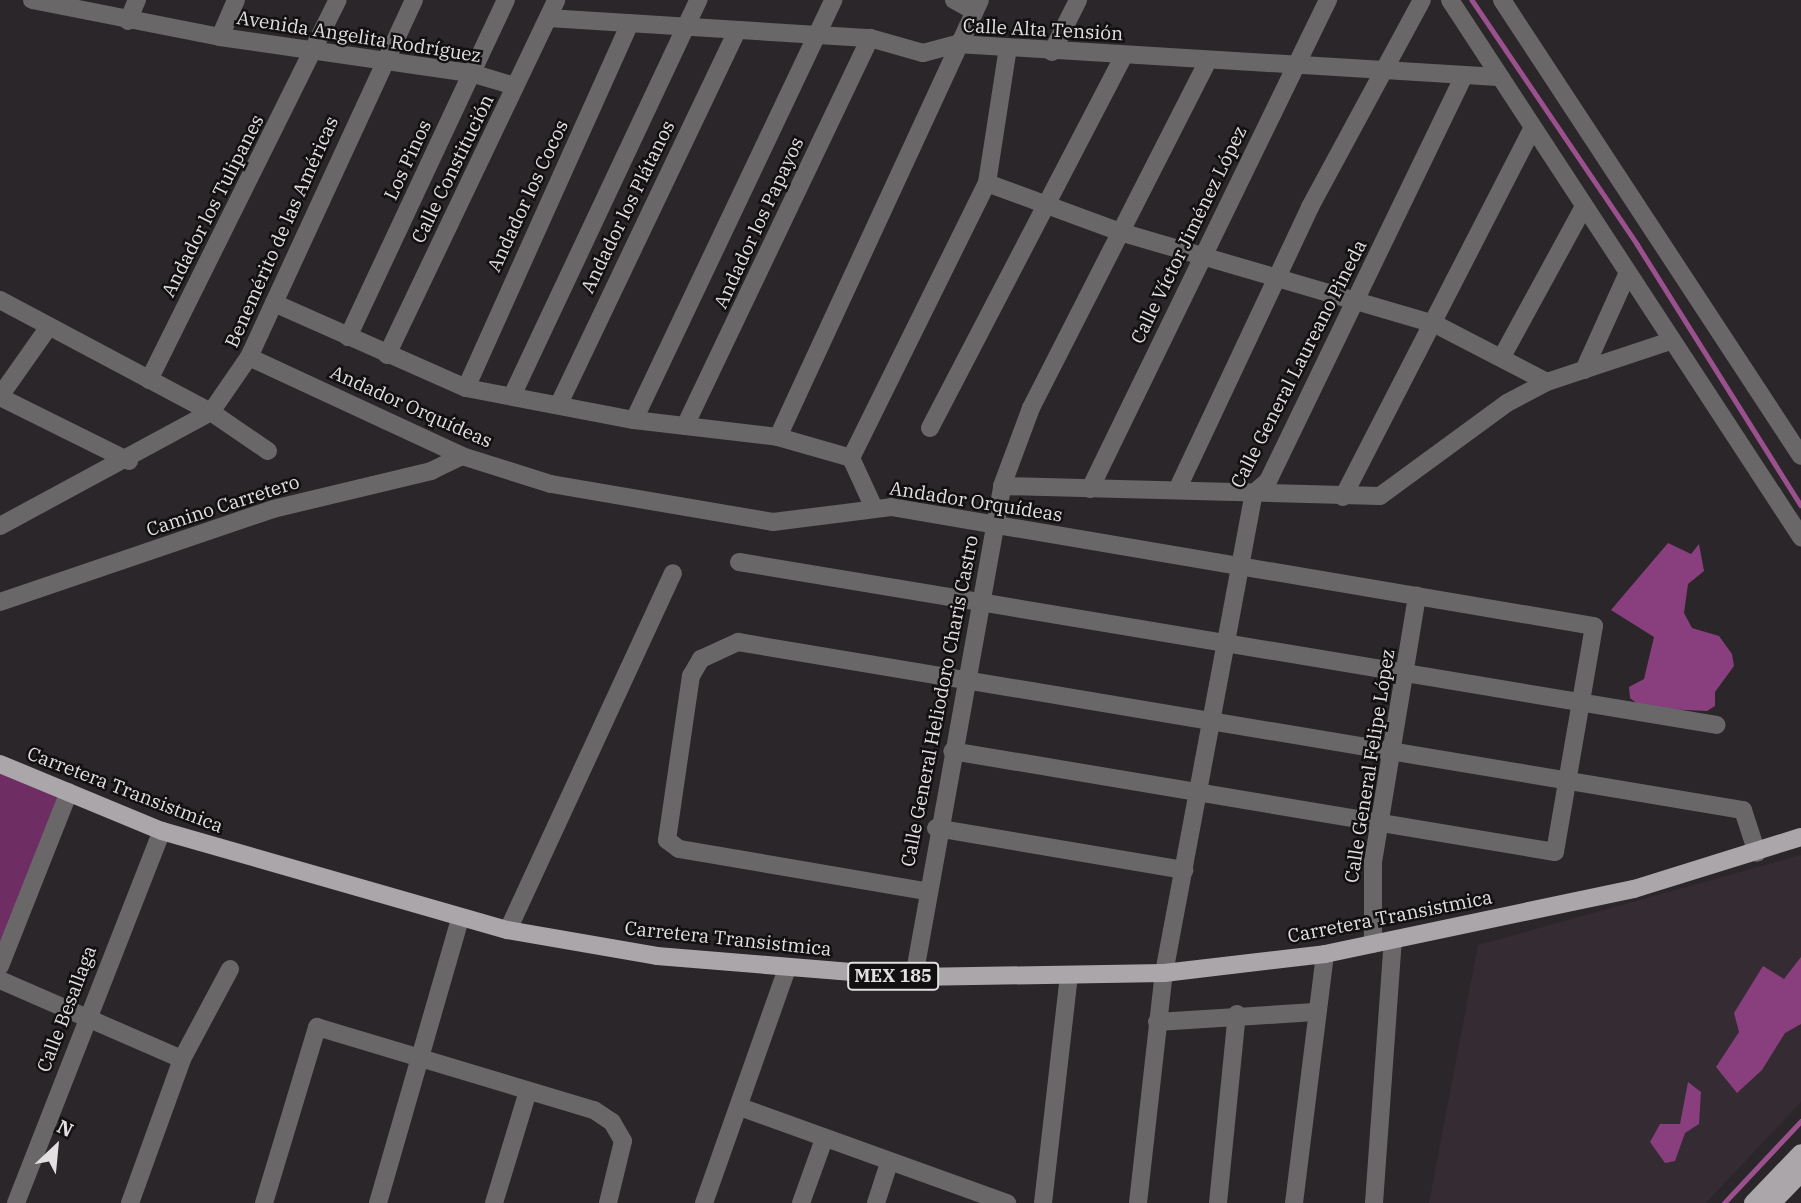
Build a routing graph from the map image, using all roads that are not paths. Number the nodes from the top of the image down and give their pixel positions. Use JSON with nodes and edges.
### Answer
{"nodes":[{"id":1,"x":34,"y":0,"type":"edge"},
{"id":2,"x":137,"y":0,"type":"edge"},
{"id":3,"x":236,"y":0,"type":"edge"},
{"id":4,"x":338,"y":0,"type":"edge"},
{"id":5,"x":414,"y":0,"type":"edge"},
{"id":6,"x":506,"y":0,"type":"edge"},
{"id":7,"x":556,"y":0,"type":"edge"},
{"id":8,"x":698,"y":0,"type":"edge"},
{"id":9,"x":834,"y":0,"type":"edge"},
{"id":10,"x":954,"y":0,"type":"edge"},
{"id":11,"x":1078,"y":0,"type":"edge"},
{"id":12,"x":1328,"y":0,"type":"edge"},
{"id":13,"x":1422,"y":0,"type":"edge"},
{"id":14,"x":1450,"y":0,"type":"edge"},
{"id":15,"x":1502,"y":0,"type":"edge"},
{"id":16,"x":977,"y":6,"type":"edge"},
{"id":17,"x":548,"y":18,"type":"junction"},
{"id":18,"x":128,"y":21,"type":"junction"},
{"id":19,"x":631,"y":23,"type":"junction"},
{"id":20,"x":685,"y":26,"type":"junction"},
{"id":21,"x":737,"y":30,"type":"junction"},
{"id":22,"x":816,"y":35,"type":"junction"},
{"id":23,"x":220,"y":37,"type":"junction"},
{"id":24,"x":870,"y":38,"type":"junction"},
{"id":25,"x":957,"y":44,"type":"junction"},
{"id":26,"x":1008,"y":48,"type":"junction"},
{"id":27,"x":315,"y":51,"type":"junction"},
{"id":28,"x":1052,"y":52,"type":"junction"},
{"id":29,"x":1124,"y":55,"type":"junction"},
{"id":30,"x":1208,"y":60,"type":"junction"},
{"id":31,"x":384,"y":61,"type":"junction"},
{"id":32,"x":1295,"y":66,"type":"junction"},
{"id":33,"x":1384,"y":71,"type":"junction"},
{"id":34,"x":471,"y":73,"type":"junction"},
{"id":35,"x":1498,"y":77,"type":"junction"},
{"id":36,"x":1463,"y":78,"type":"junction"},
{"id":37,"x":515,"y":86,"type":"junction"},
{"id":38,"x":1531,"y":131,"type":"junction"},
{"id":39,"x":987,"y":183,"type":"junction"},
{"id":40,"x":1046,"y":206,"type":"junction"},
{"id":41,"x":1582,"y":210,"type":"junction"},
{"id":42,"x":1119,"y":232,"type":"junction"},
{"id":43,"x":1204,"y":254,"type":"junction"},
{"id":44,"x":1282,"y":276,"type":"junction"},
{"id":45,"x":1626,"y":277,"type":"junction"},
{"id":46,"x":1359,"y":299,"type":"junction"},
{"id":47,"x":0,"y":300,"type":"edge"},
{"id":48,"x":274,"y":303,"type":"junction"},
{"id":49,"x":1435,"y":324,"type":"junction"},
{"id":50,"x":48,"y":328,"type":"junction"},
{"id":51,"x":348,"y":337,"type":"junction"},
{"id":52,"x":1670,"y":341,"type":"junction"},
{"id":53,"x":387,"y":355,"type":"junction"},
{"id":54,"x":1503,"y":355,"type":"junction"},
{"id":55,"x":249,"y":357,"type":"junction"},
{"id":56,"x":1584,"y":370,"type":"junction"},
{"id":57,"x":149,"y":380,"type":"junction"},
{"id":58,"x":1547,"y":382,"type":"junction"},
{"id":59,"x":466,"y":388,"type":"junction"},
{"id":60,"x":512,"y":396,"type":"junction"},
{"id":61,"x":0,"y":397,"type":"edge"},
{"id":62,"x":559,"y":404,"type":"junction"},
{"id":63,"x":211,"y":412,"type":"junction"},
{"id":64,"x":634,"y":419,"type":"junction"},
{"id":65,"x":685,"y":426,"type":"junction"},
{"id":66,"x":930,"y":428,"type":"dead end"},
{"id":67,"x":778,"y":437,"type":"junction"},
{"id":68,"x":268,"y":452,"type":"dead end"},
{"id":69,"x":462,"y":456,"type":"junction"},
{"id":70,"x":1801,"y":456,"type":"edge"},
{"id":71,"x":852,"y":458,"type":"junction"},
{"id":72,"x":129,"y":461,"type":"junction"},
{"id":73,"x":1002,"y":486,"type":"junction"},
{"id":74,"x":1090,"y":489,"type":"junction"},
{"id":75,"x":1177,"y":490,"type":"junction"},
{"id":76,"x":1254,"y":493,"type":"junction"},
{"id":77,"x":1343,"y":497,"type":"junction"},
{"id":78,"x":874,"y":508,"type":"junction"},
{"id":79,"x":994,"y":525,"type":"junction"},
{"id":80,"x":0,"y":526,"type":"edge"},
{"id":81,"x":1801,"y":537,"type":"edge"},
{"id":82,"x":739,"y":562,"type":"dead end"},
{"id":83,"x":1239,"y":565,"type":"junction"},
{"id":84,"x":673,"y":572,"type":"dead end"},
{"id":85,"x":1417,"y":596,"type":"junction"},
{"id":86,"x":981,"y":601,"type":"junction"},
{"id":87,"x":0,"y":602,"type":"edge"},
{"id":88,"x":1224,"y":641,"type":"junction"},
{"id":89,"x":1406,"y":670,"type":"junction"},
{"id":90,"x":964,"y":680,"type":"junction"},
{"id":91,"x":1584,"y":705,"type":"junction"},
{"id":92,"x":1209,"y":720,"type":"junction"},
{"id":93,"x":1717,"y":724,"type":"dead end"},
{"id":94,"x":1392,"y":750,"type":"junction"},
{"id":95,"x":952,"y":751,"type":"junction"},
{"id":96,"x":0,"y":764,"type":"edge"},
{"id":97,"x":1571,"y":782,"type":"junction"},
{"id":98,"x":69,"y":792,"type":"junction"},
{"id":99,"x":1195,"y":795,"type":"junction"},
{"id":100,"x":1379,"y":824,"type":"junction"},
{"id":101,"x":936,"y":828,"type":"junction"},
{"id":102,"x":162,"y":831,"type":"junction"},
{"id":103,"x":1801,"y":837,"type":"edge"},
{"id":104,"x":1757,"y":853,"type":"junction"},
{"id":105,"x":1184,"y":870,"type":"junction"},
{"id":106,"x":926,"y":891,"type":"junction"},
{"id":107,"x":460,"y":918,"type":"junction"},
{"id":108,"x":508,"y":930,"type":"junction"},
{"id":109,"x":1394,"y":940,"type":"junction"},
{"id":110,"x":1373,"y":944,"type":"junction"},
{"id":111,"x":1325,"y":954,"type":"junction"},
{"id":112,"x":0,"y":966,"type":"edge"},
{"id":113,"x":230,"y":969,"type":"dead end"},
{"id":114,"x":787,"y":969,"type":"junction"},
{"id":115,"x":1164,"y":973,"type":"junction"},
{"id":116,"x":1069,"y":976,"type":"junction"},
{"id":117,"x":914,"y":977,"type":"junction"},
{"id":118,"x":0,"y":980,"type":"edge"},
{"id":119,"x":1315,"y":1012,"type":"junction"},
{"id":120,"x":1237,"y":1014,"type":"junction"},
{"id":121,"x":86,"y":1015,"type":"junction"},
{"id":122,"x":1157,"y":1022,"type":"junction"},
{"id":123,"x":421,"y":1058,"type":"junction"},
{"id":124,"x":182,"y":1059,"type":"junction"},
{"id":125,"x":528,"y":1091,"type":"junction"},
{"id":126,"x":740,"y":1107,"type":"junction"},
{"id":127,"x":823,"y":1142,"type":"junction"},
{"id":128,"x":1801,"y":1153,"type":"edge"},
{"id":129,"x":888,"y":1165,"type":"junction"},
{"id":130,"x":1801,"y":1172,"type":"edge"},
{"id":131,"x":16,"y":1203,"type":"edge"},
{"id":132,"x":130,"y":1203,"type":"edge"},
{"id":133,"x":264,"y":1203,"type":"edge"},
{"id":134,"x":378,"y":1203,"type":"edge"},
{"id":135,"x":494,"y":1203,"type":"edge"},
{"id":136,"x":608,"y":1203,"type":"edge"},
{"id":137,"x":705,"y":1203,"type":"edge"},
{"id":138,"x":801,"y":1203,"type":"edge"},
{"id":139,"x":876,"y":1203,"type":"edge"},
{"id":140,"x":1007,"y":1203,"type":"edge"},
{"id":141,"x":1044,"y":1203,"type":"edge"},
{"id":142,"x":1138,"y":1203,"type":"edge"},
{"id":143,"x":1218,"y":1203,"type":"edge"},
{"id":144,"x":1294,"y":1203,"type":"edge"},
{"id":145,"x":1374,"y":1203,"type":"edge"},
{"id":146,"x":1753,"y":1203,"type":"edge"},
{"id":147,"x":1772,"y":1203,"type":"edge"}],
"edges":[{"from":1,"to":18,"type":"street","name":"Avenida Angelita Rodríguez"},
{"from":2,"to":18,"type":"street"},
{"from":3,"to":23,"type":"street"},
{"from":4,"to":27,"type":"street","name":"Andador los Tulipanes"},
{"from":5,"to":31,"type":"street","name":"Benemérito de las Américas"},
{"from":6,"to":34,"type":"street","name":"Los Pinos"},
{"from":7,"to":17,"type":"street","name":"Calle Constitución"},
{"from":8,"to":20,"type":"street"},
{"from":9,"to":22,"type":"street"},
{"from":10,"to":16,"type":"street"},
{"from":11,"to":28,"type":"street"},
{"from":12,"to":32,"type":"street","name":"Calle Víctor Jiménez López"},
{"from":13,"to":33,"type":"street"},
{"from":14,"to":35,"type":"street"},
{"from":15,"to":70,"type":"street"},
{"from":16,"to":25,"type":"street"},
{"from":17,"to":19,"type":"street","name":"Calle Alta Tensión"},
{"from":17,"to":37,"type":"street","name":"Calle Constitución"},
{"from":18,"to":23,"type":"street","name":"Avenida Angelita Rodríguez"},
{"from":19,"to":20,"type":"street","name":"Calle Alta Tensión"},
{"from":19,"to":59,"type":"street","name":"Andador los Cocos"},
{"from":20,"to":21,"type":"street","name":"Calle Alta Tensión"},
{"from":20,"to":60,"type":"street"},
{"from":21,"to":22,"type":"street","name":"Calle Alta Tensión"},
{"from":21,"to":62,"type":"street","name":"Andador los Plátanos"},
{"from":22,"to":24,"type":"street","name":"Calle Alta Tensión"},
{"from":22,"to":64,"type":"street"},
{"from":23,"to":27,"type":"street","name":"Avenida Angelita Rodríguez"},
{"from":24,"to":25,"type":"street","name":"Calle Alta Tensión"},
{"from":24,"to":65,"type":"street","name":"Andador los Papayos"},
{"from":25,"to":26,"type":"street","name":"Calle Alta Tensión"},
{"from":25,"to":67,"type":"street"},
{"from":26,"to":28,"type":"street","name":"Calle Alta Tensión"},
{"from":26,"to":39,"type":"street"},
{"from":27,"to":31,"type":"street","name":"Avenida Angelita Rodríguez"},
{"from":27,"to":57,"type":"street","name":"Andador los Tulipanes"},
{"from":28,"to":29,"type":"street","name":"Calle Alta Tensión"},
{"from":29,"to":30,"type":"street","name":"Calle Alta Tensión"},
{"from":29,"to":40,"type":"street"},
{"from":30,"to":32,"type":"street","name":"Calle Alta Tensión"},
{"from":30,"to":42,"type":"street","name":"Calle General Heliodoro Charis Castro"},
{"from":31,"to":34,"type":"street","name":"Avenida Angelita Rodríguez"},
{"from":31,"to":48,"type":"street","name":"Benemérito de las Américas"},
{"from":32,"to":33,"type":"street","name":"Calle Alta Tensión"},
{"from":32,"to":43,"type":"street","name":"Calle Víctor Jiménez López"},
{"from":33,"to":36,"type":"street","name":"Calle Alta Tensión"},
{"from":33,"to":44,"type":"street"},
{"from":34,"to":37,"type":"street","name":"Avenida Angelita Rodríguez"},
{"from":34,"to":51,"type":"street","name":"Los Pinos"},
{"from":35,"to":36,"type":"street","name":"Calle Alta Tensión"},
{"from":35,"to":38,"type":"street"},
{"from":36,"to":46,"type":"street","name":"Calle General Laureano Pineda"},
{"from":37,"to":53,"type":"street","name":"Calle Constitución"},
{"from":38,"to":41,"type":"street"},
{"from":38,"to":49,"type":"street"},
{"from":39,"to":40,"type":"street"},
{"from":39,"to":71,"type":"street"},
{"from":40,"to":42,"type":"street"},
{"from":40,"to":66,"type":"street"},
{"from":41,"to":45,"type":"street"},
{"from":41,"to":54,"type":"street"},
{"from":42,"to":43,"type":"street"},
{"from":42,"to":73,"type":"street","name":"Calle General Heliodoro Charis Castro"},
{"from":43,"to":44,"type":"street"},
{"from":43,"to":74,"type":"street","name":"Calle Víctor Jiménez López"},
{"from":44,"to":46,"type":"street"},
{"from":44,"to":75,"type":"street"},
{"from":45,"to":52,"type":"street"},
{"from":45,"to":56,"type":"street"},
{"from":46,"to":49,"type":"street"},
{"from":46,"to":76,"type":"street","name":"Calle General Laureano Pineda"},
{"from":47,"to":50,"type":"street"},
{"from":48,"to":51,"type":"street"},
{"from":48,"to":55,"type":"street","name":"Benemérito de las Américas"},
{"from":49,"to":54,"type":"street"},
{"from":49,"to":77,"type":"street"},
{"from":50,"to":57,"type":"street"},
{"from":50,"to":61,"type":"street"},
{"from":51,"to":53,"type":"street"},
{"from":52,"to":56,"type":"street"},
{"from":52,"to":81,"type":"street"},
{"from":53,"to":59,"type":"street"},
{"from":54,"to":58,"type":"street"},
{"from":55,"to":63,"type":"street","name":"Benemérito de las Américas"},
{"from":55,"to":69,"type":"street","name":"Andador Orquídeas"},
{"from":56,"to":58,"type":"street"},
{"from":57,"to":63,"type":"street"},
{"from":58,"to":77,"type":"street"},
{"from":59,"to":60,"type":"street"},
{"from":60,"to":62,"type":"street"},
{"from":61,"to":72,"type":"street"},
{"from":62,"to":64,"type":"street"},
{"from":63,"to":68,"type":"street"},
{"from":63,"to":72,"type":"street","name":"Benemérito de las Américas"},
{"from":64,"to":65,"type":"street"},
{"from":65,"to":67,"type":"street"},
{"from":67,"to":71,"type":"street"},
{"from":69,"to":78,"type":"street","name":"Andador Orquídeas"},
{"from":69,"to":87,"type":"street","name":"Camino Carretero"},
{"from":71,"to":78,"type":"street"},
{"from":72,"to":80,"type":"street","name":"Benemérito de las Américas"},
{"from":73,"to":74,"type":"street"},
{"from":73,"to":79,"type":"street","name":"Calle General Heliodoro Charis Castro"},
{"from":74,"to":75,"type":"street"},
{"from":75,"to":76,"type":"street"},
{"from":76,"to":77,"type":"street"},
{"from":76,"to":83,"type":"street","name":"Calle General Laureano Pineda"},
{"from":78,"to":79,"type":"street","name":"Andador Orquídeas"},
{"from":79,"to":83,"type":"street","name":"Andador Orquídeas"},
{"from":79,"to":86,"type":"street","name":"Calle General Heliodoro Charis Castro"},
{"from":82,"to":86,"type":"street"},
{"from":83,"to":85,"type":"street","name":"Andador Orquídeas"},
{"from":83,"to":88,"type":"street","name":"Calle General Laureano Pineda"},
{"from":84,"to":108,"type":"street"},
{"from":85,"to":89,"type":"street","name":"Calle General Felipe López"},
{"from":85,"to":91,"type":"street","name":"Andador Orquídeas"},
{"from":86,"to":88,"type":"street"},
{"from":86,"to":90,"type":"street","name":"Calle General Heliodoro Charis Castro"},
{"from":88,"to":89,"type":"street"},
{"from":88,"to":92,"type":"street","name":"Calle General Laureano Pineda"},
{"from":89,"to":91,"type":"street"},
{"from":89,"to":94,"type":"street","name":"Calle General Felipe López"},
{"from":90,"to":92,"type":"street"},
{"from":90,"to":95,"type":"street","name":"Calle General Heliodoro Charis Castro"},
{"from":90,"to":106,"type":"street"},
{"from":91,"to":93,"type":"street"},
{"from":91,"to":97,"type":"street"},
{"from":92,"to":94,"type":"street"},
{"from":92,"to":99,"type":"street","name":"Calle General Laureano Pineda"},
{"from":94,"to":97,"type":"street"},
{"from":94,"to":100,"type":"street","name":"Calle General Felipe López"},
{"from":95,"to":99,"type":"street"},
{"from":95,"to":101,"type":"street","name":"Calle General Heliodoro Charis Castro"},
{"from":96,"to":98,"type":"main road","name":"Carretera Transistmica","number":"MEX 185"},
{"from":97,"to":100,"type":"street"},
{"from":97,"to":104,"type":"street"},
{"from":98,"to":102,"type":"main road","name":"Carretera Transistmica","number":"MEX 185"},
{"from":98,"to":112,"type":"street"},
{"from":99,"to":100,"type":"street"},
{"from":99,"to":105,"type":"street","name":"Calle General Laureano Pineda"},
{"from":100,"to":110,"type":"street","name":"Calle General Felipe López"},
{"from":101,"to":105,"type":"street"},
{"from":101,"to":106,"type":"street","name":"Calle General Heliodoro Charis Castro"},
{"from":102,"to":107,"type":"main road","name":"Carretera Transistmica","number":"MEX 185"},
{"from":102,"to":121,"type":"street","name":"Calle Besallaga"},
{"from":103,"to":104,"type":"main road","name":"Carretera Transistmica","number":"MEX 185"},
{"from":104,"to":109,"type":"main road","name":"Carretera Transistmica","number":"MEX 185"},
{"from":105,"to":115,"type":"street","name":"Calle General Laureano Pineda"},
{"from":106,"to":117,"type":"street","name":"Calle General Heliodoro Charis Castro"},
{"from":107,"to":108,"type":"main road","name":"Carretera Transistmica","number":"MEX 185"},
{"from":107,"to":123,"type":"street"},
{"from":108,"to":114,"type":"main road","name":"Carretera Transistmica","number":"MEX 185"},
{"from":109,"to":110,"type":"main road","name":"Carretera Transistmica","number":"MEX 185"},
{"from":109,"to":145,"type":"street"},
{"from":110,"to":111,"type":"main road","name":"Carretera Transistmica","number":"MEX 185"},
{"from":111,"to":115,"type":"main road","name":"Carretera Transistmica","number":"MEX 185"},
{"from":111,"to":119,"type":"street"},
{"from":113,"to":124,"type":"street"},
{"from":114,"to":117,"type":"main road","name":"Carretera Transistmica","number":"MEX 185"},
{"from":114,"to":126,"type":"street"},
{"from":115,"to":116,"type":"main road","name":"Carretera Transistmica","number":"MEX 185"},
{"from":115,"to":122,"type":"street","name":"Calle General Laureano Pineda"},
{"from":116,"to":117,"type":"main road","name":"Carretera Transistmica","number":"MEX 185"},
{"from":116,"to":141,"type":"street"},
{"from":118,"to":121,"type":"street"},
{"from":119,"to":120,"type":"street"},
{"from":119,"to":144,"type":"street"},
{"from":120,"to":122,"type":"street"},
{"from":120,"to":143,"type":"street"},
{"from":121,"to":124,"type":"street"},
{"from":121,"to":131,"type":"street","name":"Calle Besallaga"},
{"from":122,"to":142,"type":"street","name":"Calle General Laureano Pineda"},
{"from":123,"to":125,"type":"street"},
{"from":123,"to":133,"type":"street"},
{"from":123,"to":134,"type":"street"},
{"from":124,"to":132,"type":"street"},
{"from":125,"to":135,"type":"street"},
{"from":125,"to":136,"type":"street"},
{"from":126,"to":127,"type":"street"},
{"from":126,"to":137,"type":"street"},
{"from":127,"to":129,"type":"street"},
{"from":127,"to":138,"type":"street"},
{"from":128,"to":146,"type":"main road"},
{"from":129,"to":139,"type":"street"},
{"from":129,"to":140,"type":"street"},
{"from":130,"to":147,"type":"main road"}]}
